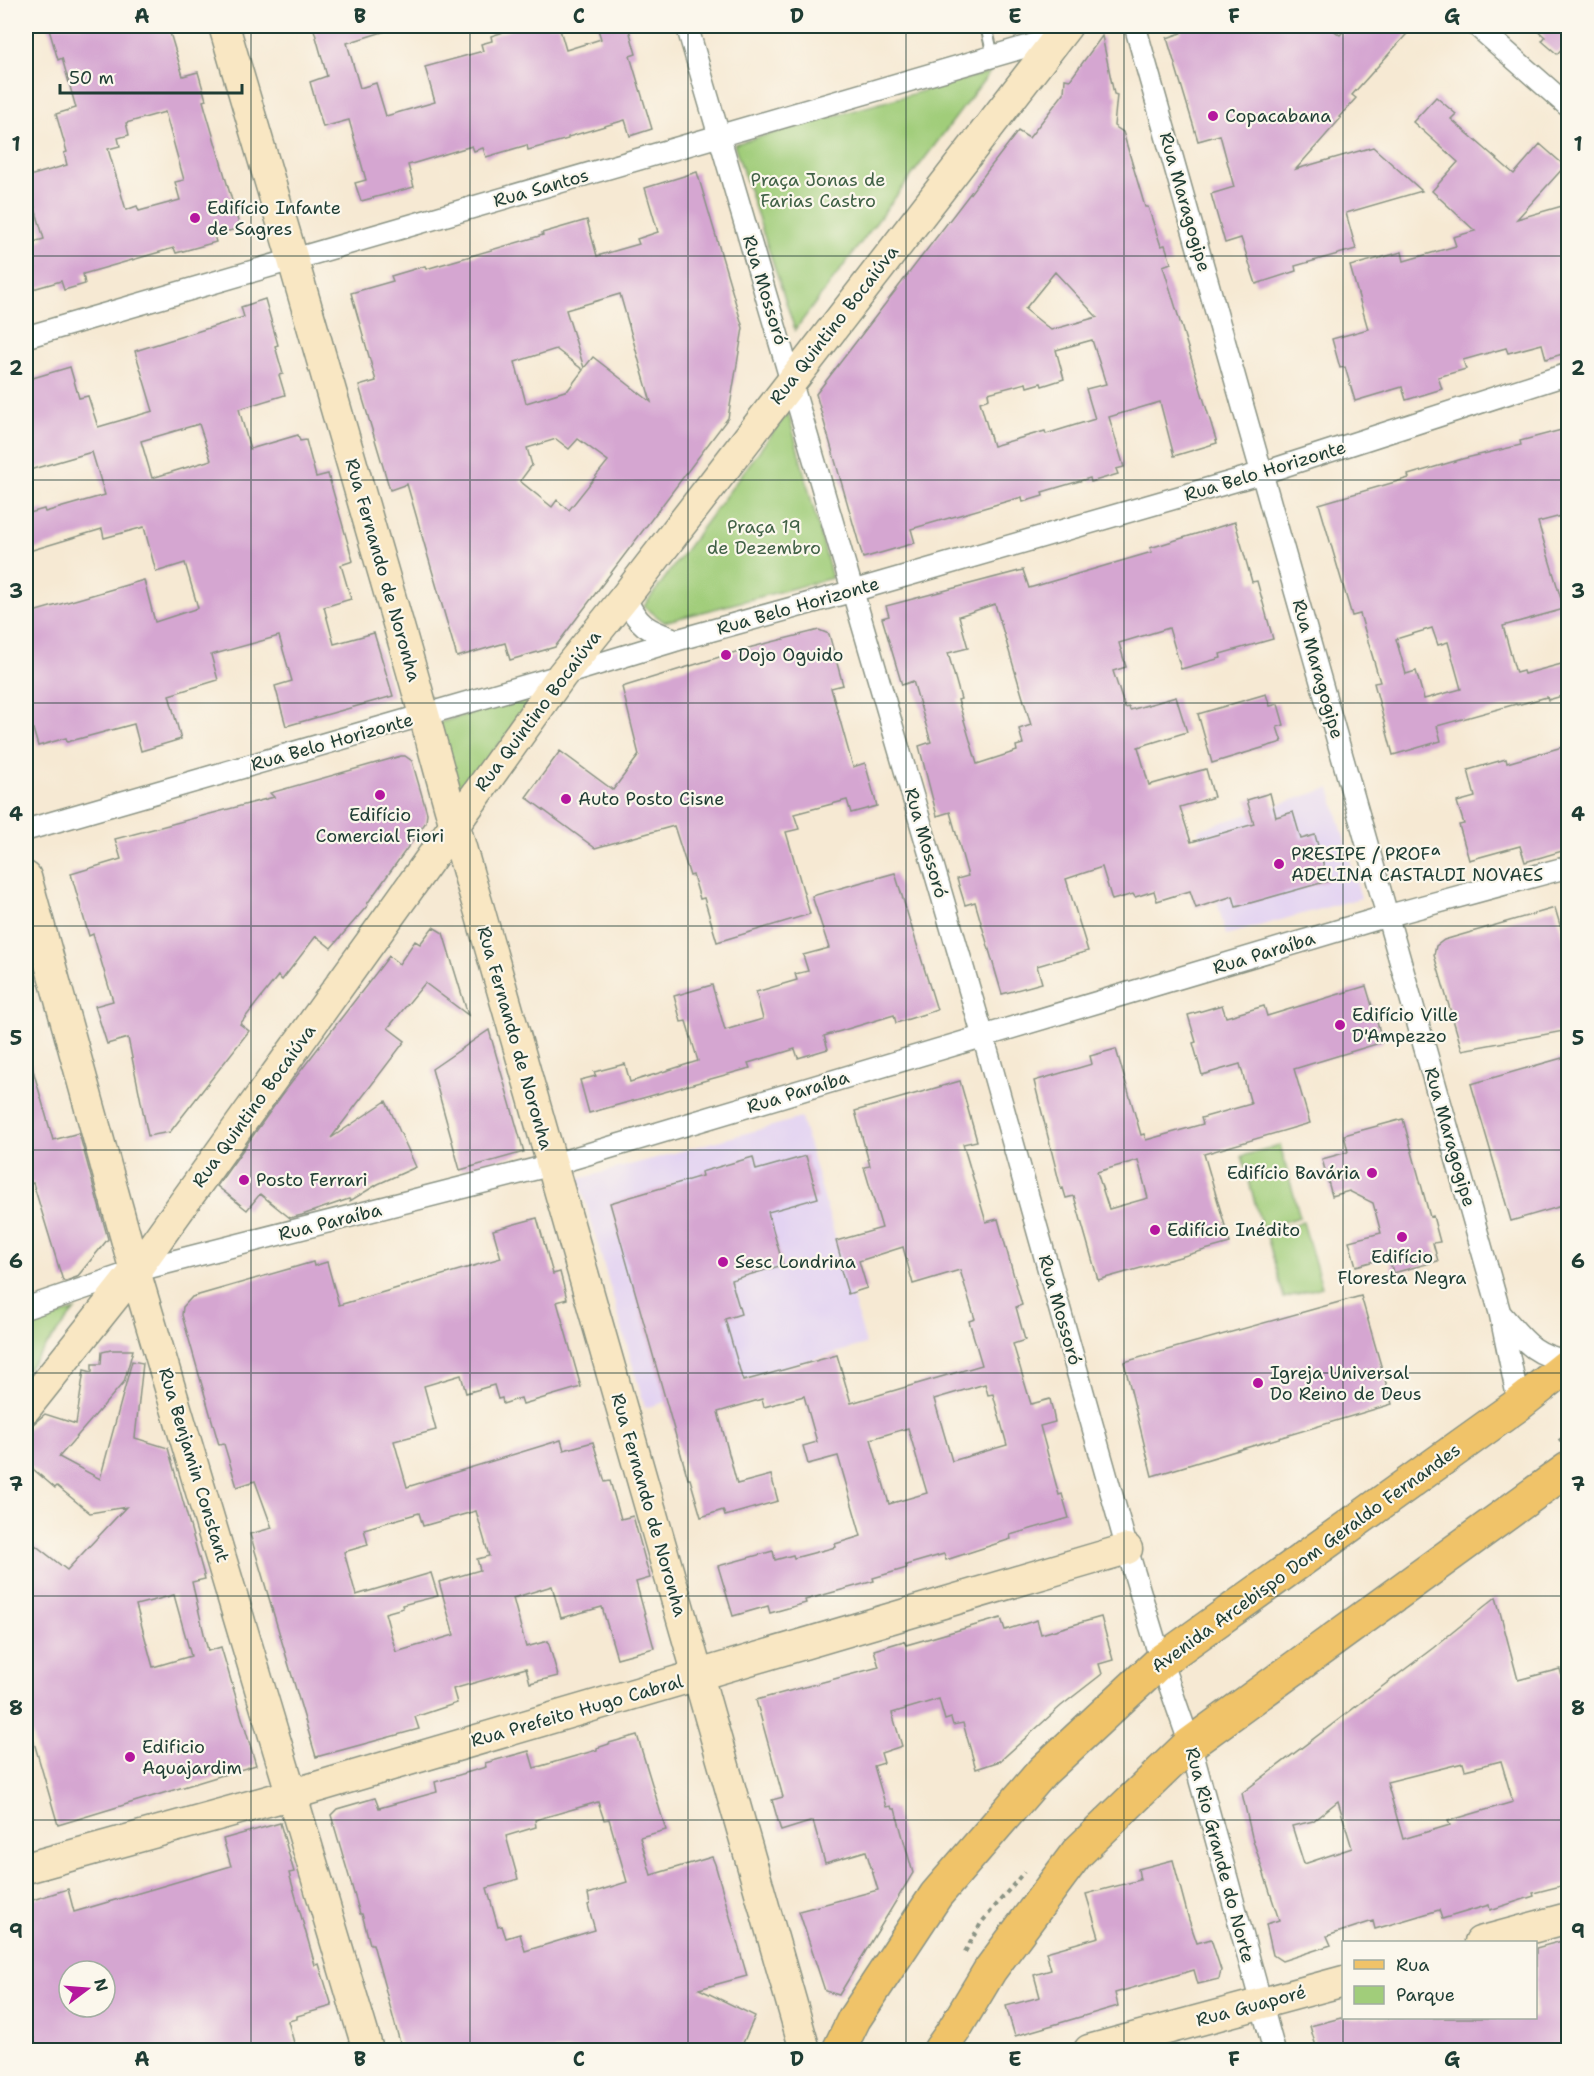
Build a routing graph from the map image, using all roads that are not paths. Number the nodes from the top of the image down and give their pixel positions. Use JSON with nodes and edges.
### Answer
{"nodes":[{"id":1,"x":224,"y":26,"type":"edge"},
{"id":2,"x":687,"y":26,"type":"edge"},
{"id":3,"x":986,"y":26,"type":"edge"},
{"id":4,"x":1135,"y":26,"type":"edge"},
{"id":5,"x":1477,"y":26,"type":"edge"},
{"id":6,"x":1061,"y":32,"type":"edge"},
{"id":7,"x":993,"y":56,"type":"junction"},
{"id":8,"x":1564,"y":93,"type":"edge"},
{"id":9,"x":719,"y":136,"type":"junction"},
{"id":10,"x":294,"y":260,"type":"junction"},
{"id":11,"x":26,"y":337,"type":"edge"},
{"id":12,"x":1569,"y":374,"type":"edge"},
{"id":13,"x":792,"y":379,"type":"junction"},
{"id":14,"x":1262,"y":473,"type":"junction"},
{"id":15,"x":853,"y":591,"type":"junction"},
{"id":16,"x":625,"y":597,"type":"junction"},
{"id":17,"x":677,"y":640,"type":"junction"},
{"id":18,"x":562,"y":675,"type":"junction"},
{"id":19,"x":424,"y":715,"type":"junction"},
{"id":20,"x":454,"y":828,"type":"junction"},
{"id":21,"x":26,"y":830,"type":"edge"},
{"id":22,"x":1569,"y":867,"type":"edge"},
{"id":23,"x":26,"y":877,"type":"edge"},
{"id":24,"x":1387,"y":916,"type":"junction"},
{"id":25,"x":983,"y":1036,"type":"junction"},
{"id":26,"x":551,"y":1166,"type":"junction"},
{"id":27,"x":135,"y":1271,"type":"junction"},
{"id":28,"x":26,"y":1308,"type":"edge"},
{"id":29,"x":1500,"y":1313,"type":"junction"},
{"id":30,"x":1569,"y":1363,"type":"edge"},
{"id":31,"x":1519,"y":1404,"type":"junction"},
{"id":32,"x":26,"y":1408,"type":"edge"},
{"id":33,"x":1568,"y":1474,"type":"edge"},
{"id":34,"x":1127,"y":1549,"type":"junction"},
{"id":35,"x":1161,"y":1661,"type":"junction"},
{"id":36,"x":698,"y":1675,"type":"junction"},
{"id":37,"x":1190,"y":1744,"type":"junction"},
{"id":38,"x":293,"y":1794,"type":"junction"},
{"id":39,"x":26,"y":1868,"type":"edge"},
{"id":40,"x":1569,"y":1918,"type":"edge"},
{"id":41,"x":1483,"y":1941,"type":"edge"},
{"id":42,"x":1342,"y":1982,"type":"edge"},
{"id":43,"x":1261,"y":2004,"type":"junction"},
{"id":44,"x":953,"y":2044,"type":"edge"},
{"id":45,"x":368,"y":2050,"type":"edge"},
{"id":46,"x":805,"y":2050,"type":"edge"},
{"id":47,"x":839,"y":2050,"type":"edge"},
{"id":48,"x":1089,"y":2050,"type":"edge"},
{"id":49,"x":1274,"y":2050,"type":"edge"}],
"edges":[{"from":1,"to":10,"type":"street","name":"Rua Fernando de Noronha"},
{"from":2,"to":9,"type":"street","name":"Rua Mossoró"},
{"from":3,"to":7,"type":"lane"},
{"from":4,"to":14,"type":"street","name":"Rua Maragogipe"},
{"from":5,"to":8,"type":"street"},
{"from":6,"to":7,"type":"street","name":"Rua Santos"},
{"from":6,"to":13,"type":"street","name":"Rua Quintino Bocaiúva"},
{"from":7,"to":9,"type":"street","name":"Rua Santos"},
{"from":9,"to":10,"type":"street","name":"Rua Santos"},
{"from":9,"to":13,"type":"street","name":"Rua Mossoró"},
{"from":10,"to":11,"type":"street","name":"Rua Santos"},
{"from":10,"to":19,"type":"street","name":"Rua Fernando de Noronha"},
{"from":12,"to":14,"type":"street","name":"Rua Belo Horizonte"},
{"from":13,"to":15,"type":"street","name":"Rua Mossoró"},
{"from":13,"to":16,"type":"street","name":"Rua Quintino Bocaiúva"},
{"from":14,"to":15,"type":"street","name":"Rua Belo Horizonte"},
{"from":14,"to":24,"type":"street","name":"Rua Maragogipe"},
{"from":15,"to":17,"type":"street","name":"Rua Belo Horizonte"},
{"from":15,"to":25,"type":"street","name":"Rua Mossoró"},
{"from":16,"to":17,"type":"street"},
{"from":16,"to":18,"type":"street","name":"Rua Quintino Bocaiúva"},
{"from":17,"to":18,"type":"street","name":"Rua Belo Horizonte"},
{"from":18,"to":19,"type":"street","name":"Rua Belo Horizonte"},
{"from":18,"to":20,"type":"street","name":"Rua Quintino Bocaiúva"},
{"from":19,"to":20,"type":"street","name":"Rua Fernando de Noronha"},
{"from":19,"to":21,"type":"street","name":"Rua Belo Horizonte"},
{"from":20,"to":26,"type":"street","name":"Rua Fernando de Noronha"},
{"from":20,"to":27,"type":"street","name":"Rua Quintino Bocaiúva"},
{"from":22,"to":24,"type":"street","name":"Rua Paraíba"},
{"from":23,"to":27,"type":"street","name":"Rua Benjamin Constant"},
{"from":24,"to":25,"type":"street","name":"Rua Paraíba"},
{"from":24,"to":29,"type":"street","name":"Rua Maragogipe"},
{"from":25,"to":26,"type":"street","name":"Rua Paraíba"},
{"from":25,"to":34,"type":"street","name":"Rua Mossoró"},
{"from":26,"to":27,"type":"street","name":"Rua Paraíba"},
{"from":26,"to":36,"type":"street","name":"Rua Fernando de Noronha"},
{"from":27,"to":28,"type":"street","name":"Rua Paraíba"},
{"from":27,"to":32,"type":"street","name":"Rua Quintino Bocaiúva"},
{"from":27,"to":38,"type":"street","name":"Rua Benjamin Constant"},
{"from":29,"to":30,"type":"street","name":"Rua Maragogipe"},
{"from":29,"to":31,"type":"street","name":"Rua Maragogipe"},
{"from":30,"to":31,"type":"main road","name":"Avenida Arcebispo Dom Geraldo Fernandes"},
{"from":31,"to":35,"type":"main road","name":"Avenida Arcebispo Dom Geraldo Fernandes"},
{"from":33,"to":37,"type":"main road"},
{"from":34,"to":35,"type":"street","name":"Rua Mossoró"},
{"from":34,"to":36,"type":"street","name":"Rua Prefeito Hugo Cabral"},
{"from":35,"to":37,"type":"street","name":"Rua Rio Grande do Norte"},
{"from":35,"to":47,"type":"main road","name":"Avenida Arcebispo Dom Geraldo Fernandes"},
{"from":36,"to":38,"type":"street","name":"Rua Prefeito Hugo Cabral"},
{"from":36,"to":46,"type":"street","name":"Rua Fernando de Noronha"},
{"from":37,"to":43,"type":"street","name":"Rua Rio Grande do Norte"},
{"from":37,"to":44,"type":"main road"},
{"from":38,"to":39,"type":"street","name":"Rua Prefeito Hugo Cabral"},
{"from":38,"to":45,"type":"street","name":"Rua Benjamin Constant"},
{"from":40,"to":41,"type":"street"},
{"from":42,"to":43,"type":"street","name":"Rua Guaporé"},
{"from":43,"to":48,"type":"street","name":"Rua Guaporé"},
{"from":43,"to":49,"type":"street","name":"Rua Rio Grande do Norte"}]}
